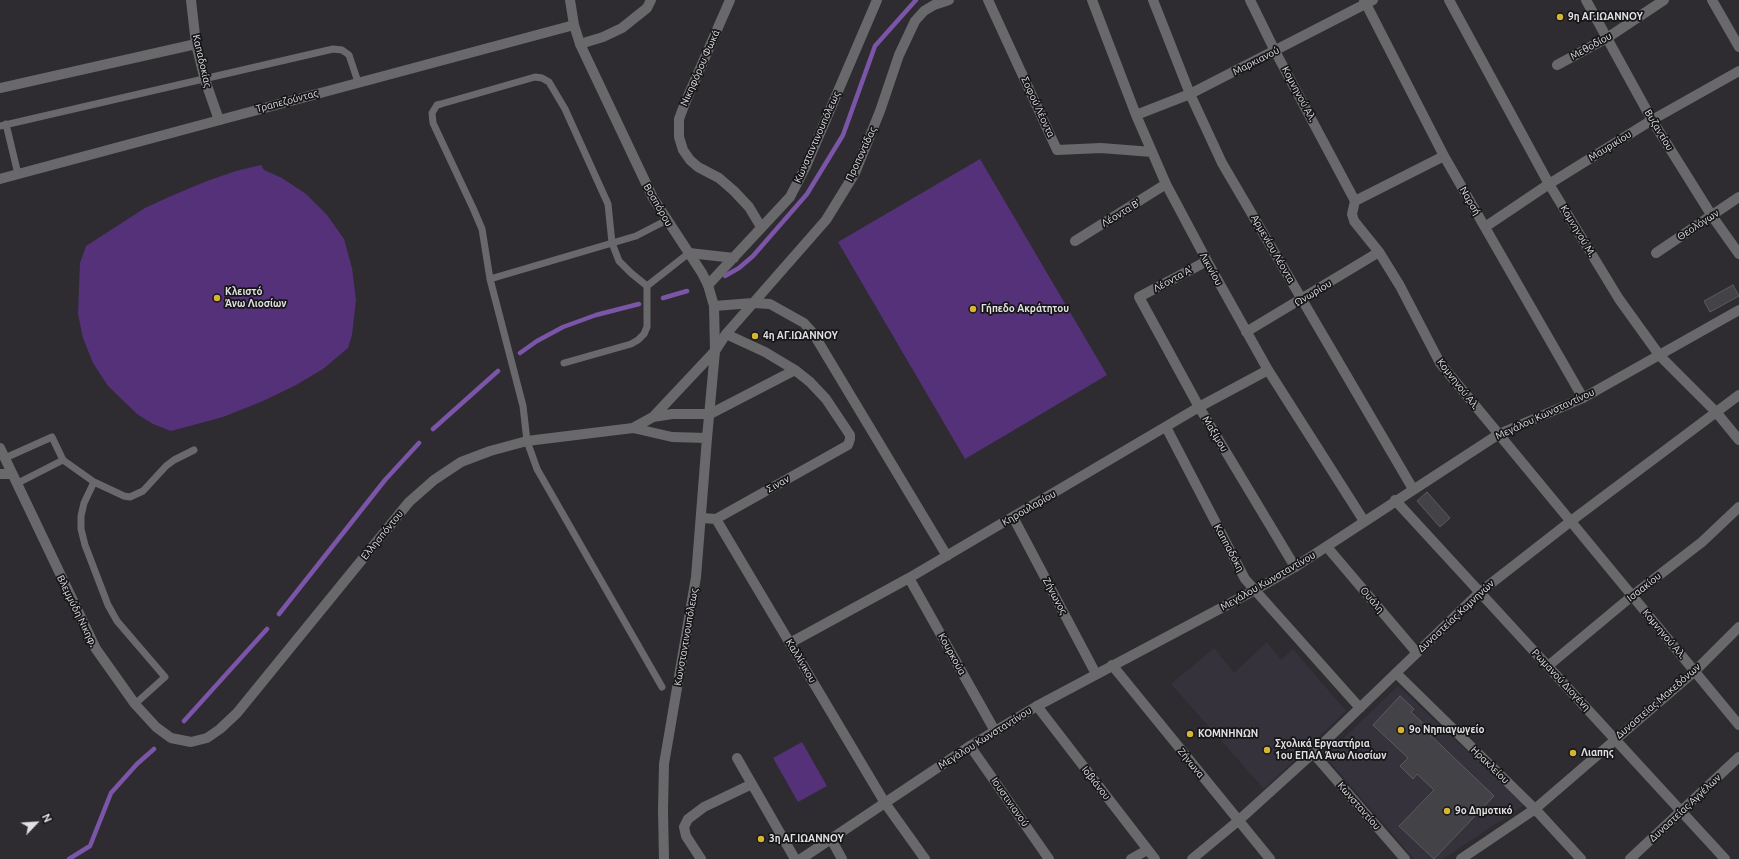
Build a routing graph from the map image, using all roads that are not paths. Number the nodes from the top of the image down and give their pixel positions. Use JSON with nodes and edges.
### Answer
{"nodes":[{"id":1,"x":191,"y":0,"type":"edge"},
{"id":2,"x":570,"y":0,"type":"edge"},
{"id":3,"x":651,"y":0,"type":"edge"},
{"id":4,"x":730,"y":0,"type":"edge"},
{"id":5,"x":877,"y":0,"type":"edge"},
{"id":6,"x":949,"y":0,"type":"edge"},
{"id":7,"x":988,"y":0,"type":"edge"},
{"id":8,"x":1092,"y":0,"type":"edge"},
{"id":9,"x":1152,"y":0,"type":"edge"},
{"id":10,"x":1250,"y":0,"type":"edge"},
{"id":11,"x":1586,"y":0,"type":"edge"},
{"id":12,"x":1664,"y":0,"type":"edge"},
{"id":13,"x":1712,"y":0,"type":"edge"},
{"id":14,"x":1368,"y":1,"type":"edge"},
{"id":15,"x":1453,"y":1,"type":"edge"},
{"id":16,"x":574,"y":25,"type":"junction"},
{"id":17,"x":1607,"y":38,"type":"junction"},
{"id":18,"x":196,"y":44,"type":"junction"},
{"id":19,"x":580,"y":44,"type":"junction"},
{"id":20,"x":1739,"y":47,"type":"edge"},
{"id":21,"x":1275,"y":51,"type":"junction"},
{"id":22,"x":1557,"y":65,"type":"dead end"},
{"id":23,"x":1739,"y":71,"type":"edge"},
{"id":24,"x":205,"y":80,"type":"junction"},
{"id":25,"x":358,"y":82,"type":"junction"},
{"id":26,"x":0,"y":88,"type":"edge"},
{"id":27,"x":1190,"y":94,"type":"junction"},
{"id":28,"x":1136,"y":115,"type":"junction"},
{"id":29,"x":219,"y":120,"type":"junction"},
{"id":30,"x":1652,"y":120,"type":"junction"},
{"id":31,"x":3,"y":125,"type":"edge"},
{"id":32,"x":1152,"y":152,"type":"junction"},
{"id":33,"x":1444,"y":156,"type":"junction"},
{"id":34,"x":18,"y":174,"type":"junction"},
{"id":35,"x":0,"y":179,"type":"edge"},
{"id":36,"x":1166,"y":184,"type":"junction"},
{"id":37,"x":1549,"y":184,"type":"junction"},
{"id":38,"x":1739,"y":198,"type":"edge"},
{"id":39,"x":1355,"y":201,"type":"junction"},
{"id":40,"x":1712,"y":216,"type":"junction"},
{"id":41,"x":667,"y":220,"type":"junction"},
{"id":42,"x":761,"y":227,"type":"junction"},
{"id":43,"x":1486,"y":227,"type":"junction"},
{"id":44,"x":1074,"y":241,"type":"dead end"},
{"id":45,"x":612,"y":243,"type":"junction"},
{"id":46,"x":689,"y":252,"type":"junction"},
{"id":47,"x":1379,"y":252,"type":"junction"},
{"id":48,"x":1656,"y":253,"type":"dead end"},
{"id":49,"x":1739,"y":254,"type":"edge"},
{"id":50,"x":734,"y":258,"type":"junction"},
{"id":51,"x":1206,"y":261,"type":"junction"},
{"id":52,"x":490,"y":279,"type":"junction"},
{"id":53,"x":708,"y":285,"type":"junction"},
{"id":54,"x":648,"y":286,"type":"junction"},
{"id":55,"x":1139,"y":297,"type":"joint"},
{"id":56,"x":1302,"y":299,"type":"junction"},
{"id":57,"x":753,"y":303,"type":"junction"},
{"id":58,"x":714,"y":306,"type":"junction"},
{"id":59,"x":1739,"y":310,"type":"edge"},
{"id":60,"x":1246,"y":332,"type":"junction"},
{"id":61,"x":726,"y":334,"type":"junction"},
{"id":62,"x":715,"y":351,"type":"junction"},
{"id":63,"x":1660,"y":356,"type":"junction"},
{"id":64,"x":564,"y":363,"type":"dead end"},
{"id":65,"x":795,"y":370,"type":"junction"},
{"id":66,"x":1268,"y":370,"type":"junction"},
{"id":67,"x":1739,"y":395,"type":"edge"},
{"id":68,"x":1583,"y":398,"type":"junction"},
{"id":69,"x":1199,"y":407,"type":"junction"},
{"id":70,"x":1716,"y":412,"type":"junction"},
{"id":71,"x":710,"y":414,"type":"junction"},
{"id":72,"x":653,"y":417,"type":"junction"},
{"id":73,"x":1166,"y":427,"type":"junction"},
{"id":74,"x":633,"y":428,"type":"junction"},
{"id":75,"x":1499,"y":434,"type":"junction"},
{"id":76,"x":707,"y":438,"type":"junction"},
{"id":77,"x":1739,"y":440,"type":"edge"},
{"id":78,"x":527,"y":441,"type":"junction"},
{"id":79,"x":0,"y":448,"type":"edge"},
{"id":80,"x":194,"y":450,"type":"dead end"},
{"id":81,"x":5,"y":458,"type":"junction"},
{"id":82,"x":63,"y":460,"type":"junction"},
{"id":83,"x":0,"y":474,"type":"edge"},
{"id":84,"x":12,"y":474,"type":"junction"},
{"id":85,"x":94,"y":482,"type":"junction"},
{"id":86,"x":16,"y":484,"type":"junction"},
{"id":87,"x":1413,"y":489,"type":"junction"},
{"id":88,"x":1396,"y":500,"type":"junction"},
{"id":89,"x":1739,"y":507,"type":"edge"},
{"id":90,"x":1013,"y":517,"type":"junction"},
{"id":91,"x":702,"y":518,"type":"junction"},
{"id":92,"x":716,"y":519,"type":"junction"},
{"id":93,"x":1364,"y":521,"type":"junction"},
{"id":94,"x":1571,"y":521,"type":"junction"},
{"id":95,"x":1327,"y":547,"type":"junction"},
{"id":96,"x":947,"y":556,"type":"junction"},
{"id":97,"x":1295,"y":567,"type":"junction"},
{"id":98,"x":909,"y":578,"type":"junction"},
{"id":99,"x":1255,"y":590,"type":"junction"},
{"id":100,"x":1480,"y":592,"type":"junction"},
{"id":101,"x":1632,"y":596,"type":"junction"},
{"id":102,"x":1739,"y":627,"type":"edge"},
{"id":103,"x":790,"y":643,"type":"junction"},
{"id":104,"x":1417,"y":653,"type":"junction"},
{"id":105,"x":1112,"y":666,"type":"junction"},
{"id":106,"x":1548,"y":666,"type":"junction"},
{"id":107,"x":1695,"y":671,"type":"junction"},
{"id":108,"x":1096,"y":674,"type":"junction"},
{"id":109,"x":1397,"y":674,"type":"junction"},
{"id":110,"x":662,"y":687,"type":"dead end"},
{"id":111,"x":134,"y":704,"type":"junction"},
{"id":112,"x":1037,"y":706,"type":"junction"},
{"id":113,"x":1360,"y":708,"type":"junction"},
{"id":114,"x":1739,"y":726,"type":"edge"},
{"id":115,"x":995,"y":731,"type":"junction"},
{"id":116,"x":1615,"y":739,"type":"junction"},
{"id":117,"x":191,"y":742,"type":"joint"},
{"id":118,"x":970,"y":746,"type":"junction"},
{"id":119,"x":1313,"y":753,"type":"junction"},
{"id":120,"x":1739,"y":757,"type":"edge"},
{"id":121,"x":737,"y":758,"type":"dead end"},
{"id":122,"x":752,"y":784,"type":"junction"},
{"id":123,"x":885,"y":803,"type":"junction"},
{"id":124,"x":1535,"y":809,"type":"junction"},
{"id":125,"x":1682,"y":812,"type":"junction"},
{"id":126,"x":1238,"y":821,"type":"junction"},
{"id":127,"x":831,"y":839,"type":"junction"},
{"id":128,"x":1147,"y":850,"type":"junction"},
{"id":129,"x":664,"y":859,"type":"edge"},
{"id":130,"x":701,"y":859,"type":"edge"},
{"id":131,"x":795,"y":859,"type":"edge"},
{"id":132,"x":801,"y":859,"type":"edge"},
{"id":133,"x":842,"y":859,"type":"edge"},
{"id":134,"x":925,"y":859,"type":"edge"},
{"id":135,"x":1049,"y":859,"type":"edge"},
{"id":136,"x":1131,"y":859,"type":"edge"},
{"id":137,"x":1155,"y":859,"type":"edge"},
{"id":138,"x":1192,"y":859,"type":"edge"},
{"id":139,"x":1270,"y":859,"type":"edge"},
{"id":140,"x":1405,"y":859,"type":"edge"},
{"id":141,"x":1461,"y":859,"type":"edge"},
{"id":142,"x":1581,"y":859,"type":"edge"},
{"id":143,"x":1630,"y":859,"type":"edge"},
{"id":144,"x":1725,"y":859,"type":"edge"}],
"edges":[{"from":1,"to":18,"type":"street","name":"Καπαδοκίας"},
{"from":2,"to":16,"type":"street","name":"Βοσπόρου"},
{"from":3,"to":19,"type":"street"},
{"from":4,"to":42,"type":"street","name":"Νικηφόρου Φωκά"},
{"from":5,"to":42,"type":"street","name":"Κωνσταντινουπόλεως"},
{"from":6,"to":57,"type":"street","name":"Προποντίδας"},
{"from":7,"to":32,"type":"street","name":"Σοφού Λέοντα"},
{"from":8,"to":28,"type":"street","name":"Λικινίου"},
{"from":9,"to":27,"type":"street","name":"Αρμενίου Λέοντα"},
{"from":10,"to":21,"type":"street","name":"Κομνηνού Αλ."},
{"from":11,"to":17,"type":"street","name":"Βυζαντίου"},
{"from":12,"to":17,"type":"street","name":"Μεθοδίου"},
{"from":13,"to":20,"type":"street"},
{"from":14,"to":21,"type":"street","name":"Μαρκιανού"},
{"from":14,"to":33,"type":"street","name":"Ναρσή"},
{"from":15,"to":37,"type":"street","name":"Κομνηνού Μ."},
{"from":16,"to":19,"type":"street","name":"Βοσπόρου"},
{"from":16,"to":25,"type":"street","name":"Τραπεζούντας"},
{"from":17,"to":22,"type":"street","name":"Μεθοδίου"},
{"from":17,"to":30,"type":"street","name":"Βυζαντίου"},
{"from":18,"to":24,"type":"street","name":"Καπαδοκίας"},
{"from":18,"to":26,"type":"street"},
{"from":19,"to":41,"type":"street","name":"Βοσπόρου"},
{"from":21,"to":27,"type":"street","name":"Μαρκιανού"},
{"from":21,"to":39,"type":"street","name":"Κομνηνού Αλ."},
{"from":23,"to":30,"type":"street","name":"Μαυρικίου"},
{"from":24,"to":25,"type":"lane"},
{"from":24,"to":29,"type":"street","name":"Καπαδοκίας"},
{"from":24,"to":31,"type":"lane"},
{"from":25,"to":29,"type":"street","name":"Τραπεζούντας"},
{"from":27,"to":28,"type":"street","name":"Μαρκιανού"},
{"from":27,"to":56,"type":"street","name":"Αρμενίου Λέοντα"},
{"from":28,"to":32,"type":"street","name":"Λικινίου"},
{"from":29,"to":34,"type":"street","name":"Τραπεζούντας"},
{"from":30,"to":37,"type":"street","name":"Μαυρικίου"},
{"from":30,"to":40,"type":"street","name":"Βυζαντίου"},
{"from":31,"to":34,"type":"lane"},
{"from":32,"to":36,"type":"street","name":"Λικινίου"},
{"from":33,"to":39,"type":"street"},
{"from":33,"to":43,"type":"street","name":"Ναρσή"},
{"from":34,"to":35,"type":"street","name":"Τραπεζούντας"},
{"from":36,"to":44,"type":"street","name":"Λέοντα Β'"},
{"from":36,"to":51,"type":"street","name":"Λικινίου"},
{"from":37,"to":43,"type":"street","name":"Μαυρικίου"},
{"from":37,"to":63,"type":"street","name":"Κομνηνού Μ."},
{"from":38,"to":40,"type":"street","name":"Θεολόγων"},
{"from":39,"to":47,"type":"street","name":"Κομνηνού Αλ."},
{"from":40,"to":48,"type":"street","name":"Θεολόγων"},
{"from":40,"to":49,"type":"street","name":"Βυζαντίου"},
{"from":41,"to":45,"type":"lane"},
{"from":41,"to":46,"type":"street","name":"Βοσπόρου"},
{"from":42,"to":50,"type":"street","name":"Κωνσταντινουπόλεως"},
{"from":43,"to":68,"type":"street","name":"Ναρσή"},
{"from":45,"to":52,"type":"lane"},
{"from":45,"to":52,"type":"lane"},
{"from":45,"to":54,"type":"lane"},
{"from":46,"to":50,"type":"street"},
{"from":46,"to":53,"type":"street","name":"Βοσπόρου"},
{"from":46,"to":54,"type":"lane"},
{"from":47,"to":56,"type":"street","name":"Ωνωρίου"},
{"from":47,"to":75,"type":"street","name":"Κομνηνού Αλ."},
{"from":50,"to":53,"type":"street","name":"Κωνσταντινουπόλεως"},
{"from":51,"to":55,"type":"street","name":"Λέοντα Α'"},
{"from":51,"to":60,"type":"street","name":"Λικινίου"},
{"from":52,"to":78,"type":"lane"},
{"from":53,"to":58,"type":"street","name":"Βοσπόρου"},
{"from":54,"to":64,"type":"lane"},
{"from":55,"to":69,"type":"street","name":"Μαξίμου"},
{"from":56,"to":60,"type":"street","name":"Ωνωρίου"},
{"from":56,"to":87,"type":"street","name":"Αρμενίου Λέοντα"},
{"from":57,"to":58,"type":"street"},
{"from":57,"to":61,"type":"street","name":"Προποντίδας"},
{"from":57,"to":96,"type":"street"},
{"from":58,"to":62,"type":"street","name":"Βοσπόρου"},
{"from":59,"to":63,"type":"street","name":"Μεγάλου Κωνσταντίνου"},
{"from":60,"to":66,"type":"street","name":"Λικινίου"},
{"from":61,"to":62,"type":"street","name":"Προποντίδας"},
{"from":61,"to":65,"type":"street"},
{"from":62,"to":71,"type":"street","name":"Βοσπόρου"},
{"from":62,"to":72,"type":"street","name":"Προποντίδας"},
{"from":63,"to":68,"type":"street","name":"Μεγάλου Κωνσταντίνου"},
{"from":63,"to":70,"type":"street","name":"Κομνηνού Μ."},
{"from":65,"to":71,"type":"street"},
{"from":65,"to":92,"type":"street","name":"Σιναν"},
{"from":66,"to":69,"type":"street","name":"Κηρουλαρίου"},
{"from":66,"to":93,"type":"street","name":"Λικινίου"},
{"from":67,"to":70,"type":"street","name":"Δυναστείας Κομνηνών"},
{"from":68,"to":75,"type":"street","name":"Μεγάλου Κωνσταντίνου"},
{"from":69,"to":73,"type":"street","name":"Κηρουλαρίου"},
{"from":69,"to":97,"type":"street","name":"Μαξίμου"},
{"from":70,"to":77,"type":"street","name":"Κομνηνού Μ."},
{"from":70,"to":94,"type":"street","name":"Δυναστείας Κομνηνών"},
{"from":71,"to":72,"type":"street","name":"Ελλησπόντου"},
{"from":71,"to":76,"type":"street","name":"Κωνσταντινουπόλεως"},
{"from":72,"to":74,"type":"street","name":"Ελλησπόντου"},
{"from":73,"to":90,"type":"street","name":"Κηρουλαρίου"},
{"from":73,"to":99,"type":"street","name":"Καππαδόκη"},
{"from":74,"to":76,"type":"street","name":"Ελλησπόντου"},
{"from":74,"to":78,"type":"street","name":"Ελλησπόντου"},
{"from":75,"to":87,"type":"street","name":"Μεγάλου Κωνσταντίνου"},
{"from":75,"to":94,"type":"street","name":"Κομνηνού Αλ."},
{"from":76,"to":91,"type":"street","name":"Κωνσταντινουπόλεως"},
{"from":78,"to":110,"type":"lane"},
{"from":78,"to":117,"type":"street","name":"Ελλησπόντου"},
{"from":79,"to":81,"type":"street","name":"Βλεμμύδη Νικηφ."},
{"from":80,"to":85,"type":"lane"},
{"from":81,"to":82,"type":"lane"},
{"from":81,"to":84,"type":"street","name":"Βλεμμύδη Νικηφ."},
{"from":82,"to":85,"type":"lane"},
{"from":82,"to":86,"type":"lane"},
{"from":83,"to":84,"type":"street"},
{"from":84,"to":86,"type":"street","name":"Βλεμμύδη Νικηφ."},
{"from":85,"to":111,"type":"lane"},
{"from":86,"to":111,"type":"street","name":"Βλεμμύδη Νικηφ."},
{"from":87,"to":88,"type":"street","name":"Μεγάλου Κωνσταντίνου"},
{"from":88,"to":93,"type":"street","name":"Μεγάλου Κωνσταντίνου"},
{"from":88,"to":100,"type":"street","name":"Ρωμανού Διογένη"},
{"from":89,"to":101,"type":"street","name":"Ισαακίου"},
{"from":90,"to":96,"type":"street","name":"Κηρουλαρίου"},
{"from":90,"to":108,"type":"street","name":"Ζήνωνος"},
{"from":91,"to":92,"type":"street"},
{"from":91,"to":129,"type":"street","name":"Κωνσταντινουπόλεως"},
{"from":92,"to":103,"type":"street","name":"Καλλίνικου"},
{"from":93,"to":95,"type":"street","name":"Μεγάλου Κωνσταντίνου"},
{"from":94,"to":100,"type":"street","name":"Δυναστείας Κομνηνών"},
{"from":94,"to":101,"type":"street","name":"Κομνηνού Αλ."},
{"from":95,"to":97,"type":"street","name":"Μεγάλου Κωνσταντίνου"},
{"from":95,"to":104,"type":"street","name":"Ουάλη"},
{"from":96,"to":98,"type":"street","name":"Κηρουλαρίου"},
{"from":97,"to":99,"type":"street","name":"Μεγάλου Κωνσταντίνου"},
{"from":98,"to":103,"type":"street","name":"Κηρουλαρίου"},
{"from":98,"to":115,"type":"street","name":"Κουρκούα"},
{"from":99,"to":105,"type":"street","name":"Μεγάλου Κωνσταντίνου"},
{"from":99,"to":113,"type":"street","name":"Καππαδόκη"},
{"from":100,"to":104,"type":"street","name":"Δυναστείας Κομνηνών"},
{"from":100,"to":106,"type":"street","name":"Ρωμανού Διογένη"},
{"from":101,"to":106,"type":"street","name":"Ισαακίου"},
{"from":101,"to":107,"type":"street","name":"Κομνηνού Αλ."},
{"from":102,"to":107,"type":"street","name":"Δυναστείας Μακεδόνων"},
{"from":103,"to":123,"type":"street","name":"Καλλίνικου"},
{"from":104,"to":109,"type":"street","name":"Δυναστείας Κομνηνών"},
{"from":105,"to":108,"type":"street","name":"Μεγάλου Κωνσταντίνου"},
{"from":105,"to":126,"type":"street","name":"Ζήνωνα"},
{"from":106,"to":116,"type":"street","name":"Ρωμανού Διογένη"},
{"from":107,"to":114,"type":"street","name":"Κομνηνού Αλ."},
{"from":107,"to":116,"type":"street","name":"Δυναστείας Μακεδόνων"},
{"from":108,"to":112,"type":"street","name":"Μεγάλου Κωνσταντίνου"},
{"from":109,"to":113,"type":"street","name":"Δυναστείας Κομνηνών"},
{"from":109,"to":124,"type":"street","name":"Ηρακλείου"},
{"from":111,"to":117,"type":"street","name":"Βλεμμύδη Νικηφ."},
{"from":112,"to":115,"type":"street","name":"Μεγάλου Κωνσταντίνου"},
{"from":112,"to":128,"type":"street","name":"Ιοβιάνου"},
{"from":113,"to":119,"type":"street","name":"Δυναστείας Κομνηνών"},
{"from":115,"to":118,"type":"street","name":"Μεγάλου Κωνσταντίνου"},
{"from":116,"to":124,"type":"street","name":"Δυναστείας Μακεδόνων"},
{"from":116,"to":125,"type":"street","name":"Ρωμανού Διογένη"},
{"from":118,"to":123,"type":"street","name":"Μεγάλου Κωνσταντίνου"},
{"from":118,"to":135,"type":"street","name":"Ιουστινιανού"},
{"from":119,"to":126,"type":"street","name":"Δυναστείας Κομνηνών"},
{"from":119,"to":140,"type":"street","name":"Κωνσταντίου"},
{"from":120,"to":125,"type":"street","name":"Δυναστείας Αγγέλων"},
{"from":121,"to":122,"type":"street"},
{"from":122,"to":130,"type":"street"},
{"from":122,"to":131,"type":"street"},
{"from":123,"to":127,"type":"street","name":"Μεγάλου Κωνσταντίνου"},
{"from":123,"to":134,"type":"street","name":"Καλλίνικου"},
{"from":124,"to":141,"type":"street","name":"Δυναστείας Μακεδόνων"},
{"from":124,"to":142,"type":"street","name":"Ηρακλείου"},
{"from":125,"to":143,"type":"street","name":"Δυναστείας Αγγέλων"},
{"from":125,"to":144,"type":"street","name":"Ρωμανού Διογένη"},
{"from":126,"to":138,"type":"street","name":"Δυναστείας Κομνηνών"},
{"from":126,"to":139,"type":"street","name":"Ζήνωνα"},
{"from":127,"to":132,"type":"street","name":"Μεγάλου Κωνσταντίνου"},
{"from":127,"to":133,"type":"street"},
{"from":128,"to":136,"type":"street"},
{"from":128,"to":137,"type":"street","name":"Ιοβιάνου"}]}
